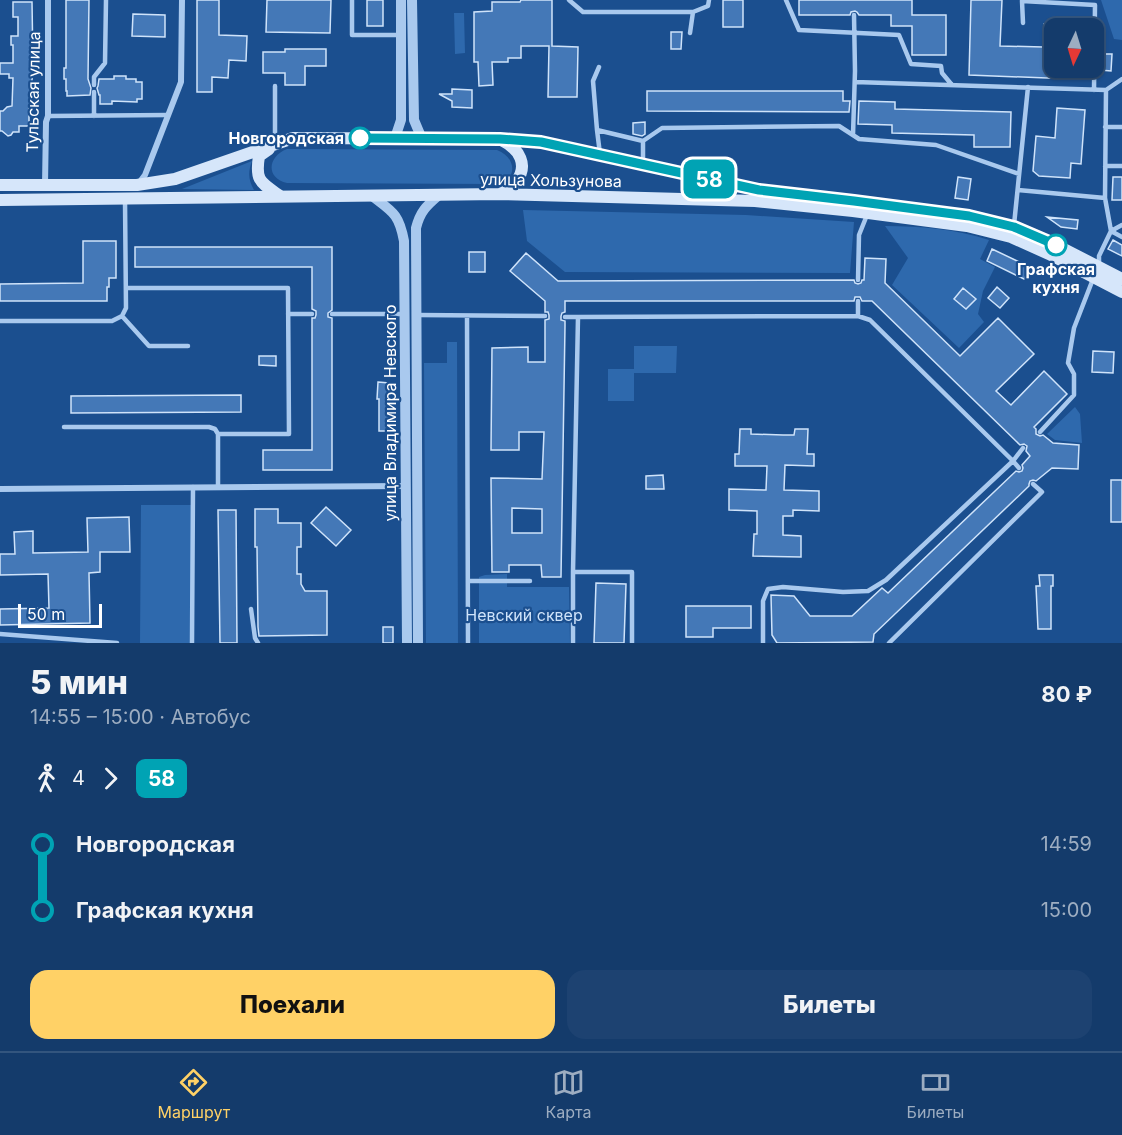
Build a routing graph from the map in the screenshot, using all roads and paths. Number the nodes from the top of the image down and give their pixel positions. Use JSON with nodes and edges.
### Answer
{"nodes":[{"id":1,"x":48,"y":0,"type":"edge"},
{"id":2,"x":106,"y":0,"type":"edge"},
{"id":3,"x":182,"y":0,"type":"edge"},
{"id":4,"x":352,"y":0,"type":"edge"},
{"id":5,"x":401,"y":0,"type":"edge"},
{"id":6,"x":412,"y":0,"type":"edge"},
{"id":7,"x":568,"y":0,"type":"edge"},
{"id":8,"x":709,"y":0,"type":"edge"},
{"id":9,"x":786,"y":0,"type":"edge"},
{"id":10,"x":1043,"y":1,"type":"edge"},
{"id":11,"x":693,"y":12,"type":"junction"},
{"id":12,"x":854,"y":15,"type":"dead end"},
{"id":13,"x":1023,"y":23,"type":"dead end"},
{"id":14,"x":854,"y":32,"type":"junction"},
{"id":15,"x":690,"y":33,"type":"dead end"},
{"id":16,"x":401,"y":35,"type":"junction"},
{"id":17,"x":599,"y":67,"type":"dead end"},
{"id":18,"x":1122,"y":79,"type":"edge"},
{"id":19,"x":855,"y":82,"type":"junction"},
{"id":20,"x":94,"y":85,"type":"dead end"},
{"id":21,"x":952,"y":85,"type":"junction"},
{"id":22,"x":275,"y":86,"type":"dead end"},
{"id":23,"x":1028,"y":87,"type":"junction"},
{"id":24,"x":1094,"y":90,"type":"junction"},
{"id":25,"x":1106,"y":90,"type":"junction"},
{"id":26,"x":94,"y":92,"type":"dead end"},
{"id":27,"x":169,"y":115,"type":"junction"},
{"id":28,"x":48,"y":116,"type":"junction"},
{"id":29,"x":94,"y":116,"type":"junction"},
{"id":30,"x":1105,"y":127,"type":"junction"},
{"id":31,"x":1122,"y":127,"type":"edge"},
{"id":32,"x":597,"y":130,"type":"junction"},
{"id":33,"x":854,"y":135,"type":"junction"},
{"id":34,"x":395,"y":138,"type":"junction"},
{"id":35,"x":422,"y":138,"type":"junction"},
{"id":36,"x":500,"y":139,"type":"junction"},
{"id":37,"x":643,"y":141,"type":"junction"},
{"id":38,"x":275,"y":145,"type":"junction"},
{"id":39,"x":600,"y":155,"type":"junction"},
{"id":40,"x":644,"y":165,"type":"junction"},
{"id":41,"x":1105,"y":166,"type":"junction"},
{"id":42,"x":1122,"y":166,"type":"edge"},
{"id":43,"x":1019,"y":174,"type":"junction"},
{"id":44,"x":690,"y":175,"type":"junction"},
{"id":45,"x":0,"y":185,"type":"edge"},
{"id":46,"x":45,"y":185,"type":"junction"},
{"id":47,"x":137,"y":185,"type":"junction"},
{"id":48,"x":1018,"y":190,"type":"junction"},
{"id":49,"x":500,"y":194,"type":"junction"},
{"id":50,"x":439,"y":195,"type":"junction"},
{"id":51,"x":280,"y":196,"type":"junction"},
{"id":52,"x":372,"y":196,"type":"junction"},
{"id":53,"x":1105,"y":198,"type":"junction"},
{"id":54,"x":125,"y":199,"type":"junction"},
{"id":55,"x":689,"y":199,"type":"junction"},
{"id":56,"x":0,"y":200,"type":"edge"},
{"id":57,"x":867,"y":212,"type":"junction"},
{"id":58,"x":1122,"y":225,"type":"edge"},
{"id":59,"x":1014,"y":227,"type":"junction"},
{"id":60,"x":1111,"y":231,"type":"junction"},
{"id":61,"x":1122,"y":237,"type":"edge"},
{"id":62,"x":1097,"y":272,"type":"junction"},
{"id":63,"x":1122,"y":279,"type":"edge"},
{"id":64,"x":858,"y":280,"type":"dead end"},
{"id":65,"x":126,"y":288,"type":"junction"},
{"id":66,"x":1122,"y":292,"type":"edge"},
{"id":67,"x":858,"y":301,"type":"dead end"},
{"id":68,"x":288,"y":314,"type":"junction"},
{"id":69,"x":312,"y":314,"type":"dead end"},
{"id":70,"x":332,"y":314,"type":"dead end"},
{"id":71,"x":404,"y":314,"type":"junction"},
{"id":72,"x":416,"y":315,"type":"junction"},
{"id":73,"x":122,"y":316,"type":"junction"},
{"id":74,"x":467,"y":316,"type":"junction"},
{"id":75,"x":545,"y":316,"type":"dead end"},
{"id":76,"x":578,"y":316,"type":"junction"},
{"id":77,"x":858,"y":316,"type":"junction"},
{"id":78,"x":565,"y":317,"type":"dead end"},
{"id":79,"x":0,"y":321,"type":"edge"},
{"id":80,"x":189,"y":346,"type":"dead end"},
{"id":81,"x":64,"y":427,"type":"dead end"},
{"id":82,"x":1040,"y":432,"type":"dead end"},
{"id":83,"x":218,"y":434,"type":"junction"},
{"id":84,"x":1023,"y":448,"type":"dead end"},
{"id":85,"x":1013,"y":461,"type":"junction"},
{"id":86,"x":1019,"y":468,"type":"dead end"},
{"id":87,"x":1033,"y":484,"type":"dead end"},
{"id":88,"x":405,"y":486,"type":"junction"},
{"id":89,"x":194,"y":487,"type":"junction"},
{"id":90,"x":218,"y":487,"type":"junction"},
{"id":91,"x":0,"y":489,"type":"edge"},
{"id":92,"x":573,"y":572,"type":"junction"},
{"id":93,"x":468,"y":581,"type":"junction"},
{"id":94,"x":530,"y":582,"type":"dead end"},
{"id":95,"x":250,"y":609,"type":"dead end"},
{"id":96,"x":0,"y":634,"type":"edge"},
{"id":97,"x":117,"y":643,"type":"edge"},
{"id":98,"x":192,"y":643,"type":"edge"},
{"id":99,"x":258,"y":643,"type":"edge"},
{"id":100,"x":407,"y":643,"type":"edge"},
{"id":101,"x":418,"y":643,"type":"edge"},
{"id":102,"x":468,"y":643,"type":"edge"},
{"id":103,"x":573,"y":643,"type":"edge"},
{"id":104,"x":632,"y":643,"type":"edge"},
{"id":105,"x":763,"y":643,"type":"edge"},
{"id":106,"x":889,"y":643,"type":"edge"}],
"edges":[{"from":1,"to":28,"type":"street","name":"Тульская улица"},
{"from":2,"to":20,"type":"lane"},
{"from":3,"to":27,"type":"street"},
{"from":4,"to":16,"type":"lane"},
{"from":5,"to":16,"type":"street"},
{"from":6,"to":35,"type":"street"},
{"from":7,"to":11,"type":"lane"},
{"from":8,"to":11,"type":"lane"},
{"from":9,"to":14,"type":"lane"},
{"from":10,"to":13,"type":"lane"},
{"from":10,"to":24,"type":"lane"},
{"from":11,"to":15,"type":"lane"},
{"from":12,"to":14,"type":"lane"},
{"from":14,"to":19,"type":"lane"},
{"from":14,"to":21,"type":"lane"},
{"from":16,"to":34,"type":"street"},
{"from":17,"to":32,"type":"lane"},
{"from":18,"to":25,"type":"lane"},
{"from":19,"to":21,"type":"lane"},
{"from":19,"to":33,"type":"lane"},
{"from":21,"to":23,"type":"lane"},
{"from":22,"to":38,"type":"lane"},
{"from":23,"to":24,"type":"lane"},
{"from":23,"to":43,"type":"lane"},
{"from":24,"to":25,"type":"lane"},
{"from":25,"to":30,"type":"lane"},
{"from":26,"to":29,"type":"lane"},
{"from":27,"to":29,"type":"lane"},
{"from":27,"to":47,"type":"street"},
{"from":28,"to":29,"type":"lane"},
{"from":28,"to":46,"type":"street","name":"Тульская улица"},
{"from":30,"to":31,"type":"lane"},
{"from":30,"to":41,"type":"lane"},
{"from":32,"to":37,"type":"lane"},
{"from":32,"to":39,"type":"lane"},
{"from":33,"to":37,"type":"lane"},
{"from":33,"to":43,"type":"lane"},
{"from":34,"to":35,"type":"main road","name":"улица Хользунова"},
{"from":34,"to":38,"type":"main road","name":"улица Хользунова"},
{"from":35,"to":36,"type":"main road","name":"улица Хользунова"},
{"from":36,"to":39,"type":"main road","name":"улица Хользунова"},
{"from":36,"to":49,"type":"main road"},
{"from":37,"to":40,"type":"lane"},
{"from":38,"to":47,"type":"main road","name":"улица Хользунова"},
{"from":38,"to":51,"type":"main road"},
{"from":39,"to":40,"type":"main road","name":"улица Хользунова"},
{"from":40,"to":44,"type":"main road","name":"улица Хользунова"},
{"from":41,"to":42,"type":"lane"},
{"from":41,"to":53,"type":"lane"},
{"from":43,"to":48,"type":"lane"},
{"from":44,"to":55,"type":"main road"},
{"from":44,"to":59,"type":"main road","name":"улица Хользунова"},
{"from":45,"to":46,"type":"main road","name":"улица Хользунова"},
{"from":46,"to":47,"type":"main road","name":"улица Хользунова"},
{"from":48,"to":53,"type":"lane"},
{"from":48,"to":59,"type":"lane"},
{"from":49,"to":50,"type":"main road","name":"улица Хользунова"},
{"from":49,"to":55,"type":"main road","name":"улица Хользунова"},
{"from":50,"to":52,"type":"main road","name":"улица Хользунова"},
{"from":50,"to":72,"type":"street","name":"улица Владимира Невского"},
{"from":51,"to":52,"type":"main road","name":"улица Хользунова"},
{"from":51,"to":54,"type":"main road","name":"улица Хользунова"},
{"from":52,"to":71,"type":"street","name":"улица Владимира Невского"},
{"from":53,"to":60,"type":"lane"},
{"from":54,"to":56,"type":"main road","name":"улица Хользунова"},
{"from":54,"to":65,"type":"lane"},
{"from":55,"to":57,"type":"main road","name":"улица Хользунова"},
{"from":57,"to":62,"type":"main road","name":"улица Хользунова"},
{"from":57,"to":64,"type":"lane"},
{"from":58,"to":60,"type":"lane"},
{"from":59,"to":62,"type":"main road","name":"улица Хользунова"},
{"from":60,"to":61,"type":"lane"},
{"from":60,"to":62,"type":"lane"},
{"from":62,"to":63,"type":"main road","name":"улица Хользунова"},
{"from":62,"to":66,"type":"main road","name":"улица Хользунова"},
{"from":62,"to":82,"type":"lane"},
{"from":65,"to":68,"type":"lane"},
{"from":65,"to":73,"type":"lane"},
{"from":67,"to":77,"type":"lane"},
{"from":68,"to":69,"type":"lane"},
{"from":68,"to":83,"type":"lane"},
{"from":70,"to":71,"type":"lane"},
{"from":71,"to":72,"type":"lane"},
{"from":71,"to":88,"type":"street","name":"улица Владимира Невского"},
{"from":72,"to":74,"type":"lane"},
{"from":72,"to":101,"type":"street","name":"улица Владимира Невского"},
{"from":73,"to":79,"type":"lane"},
{"from":73,"to":80,"type":"lane"},
{"from":74,"to":75,"type":"lane"},
{"from":74,"to":93,"type":"lane"},
{"from":76,"to":77,"type":"lane"},
{"from":76,"to":78,"type":"lane"},
{"from":76,"to":92,"type":"lane"},
{"from":77,"to":85,"type":"lane"},
{"from":81,"to":83,"type":"lane"},
{"from":83,"to":90,"type":"lane"},
{"from":84,"to":85,"type":"lane"},
{"from":85,"to":86,"type":"lane"},
{"from":85,"to":105,"type":"lane"},
{"from":87,"to":106,"type":"lane"},
{"from":88,"to":90,"type":"street"},
{"from":88,"to":100,"type":"street","name":"улица Владимира Невского"},
{"from":89,"to":90,"type":"street"},
{"from":89,"to":91,"type":"street"},
{"from":89,"to":98,"type":"lane"},
{"from":92,"to":103,"type":"lane"},
{"from":92,"to":104,"type":"lane"},
{"from":93,"to":94,"type":"lane"},
{"from":93,"to":102,"type":"lane"},
{"from":95,"to":99,"type":"lane"},
{"from":96,"to":97,"type":"lane"}]}
